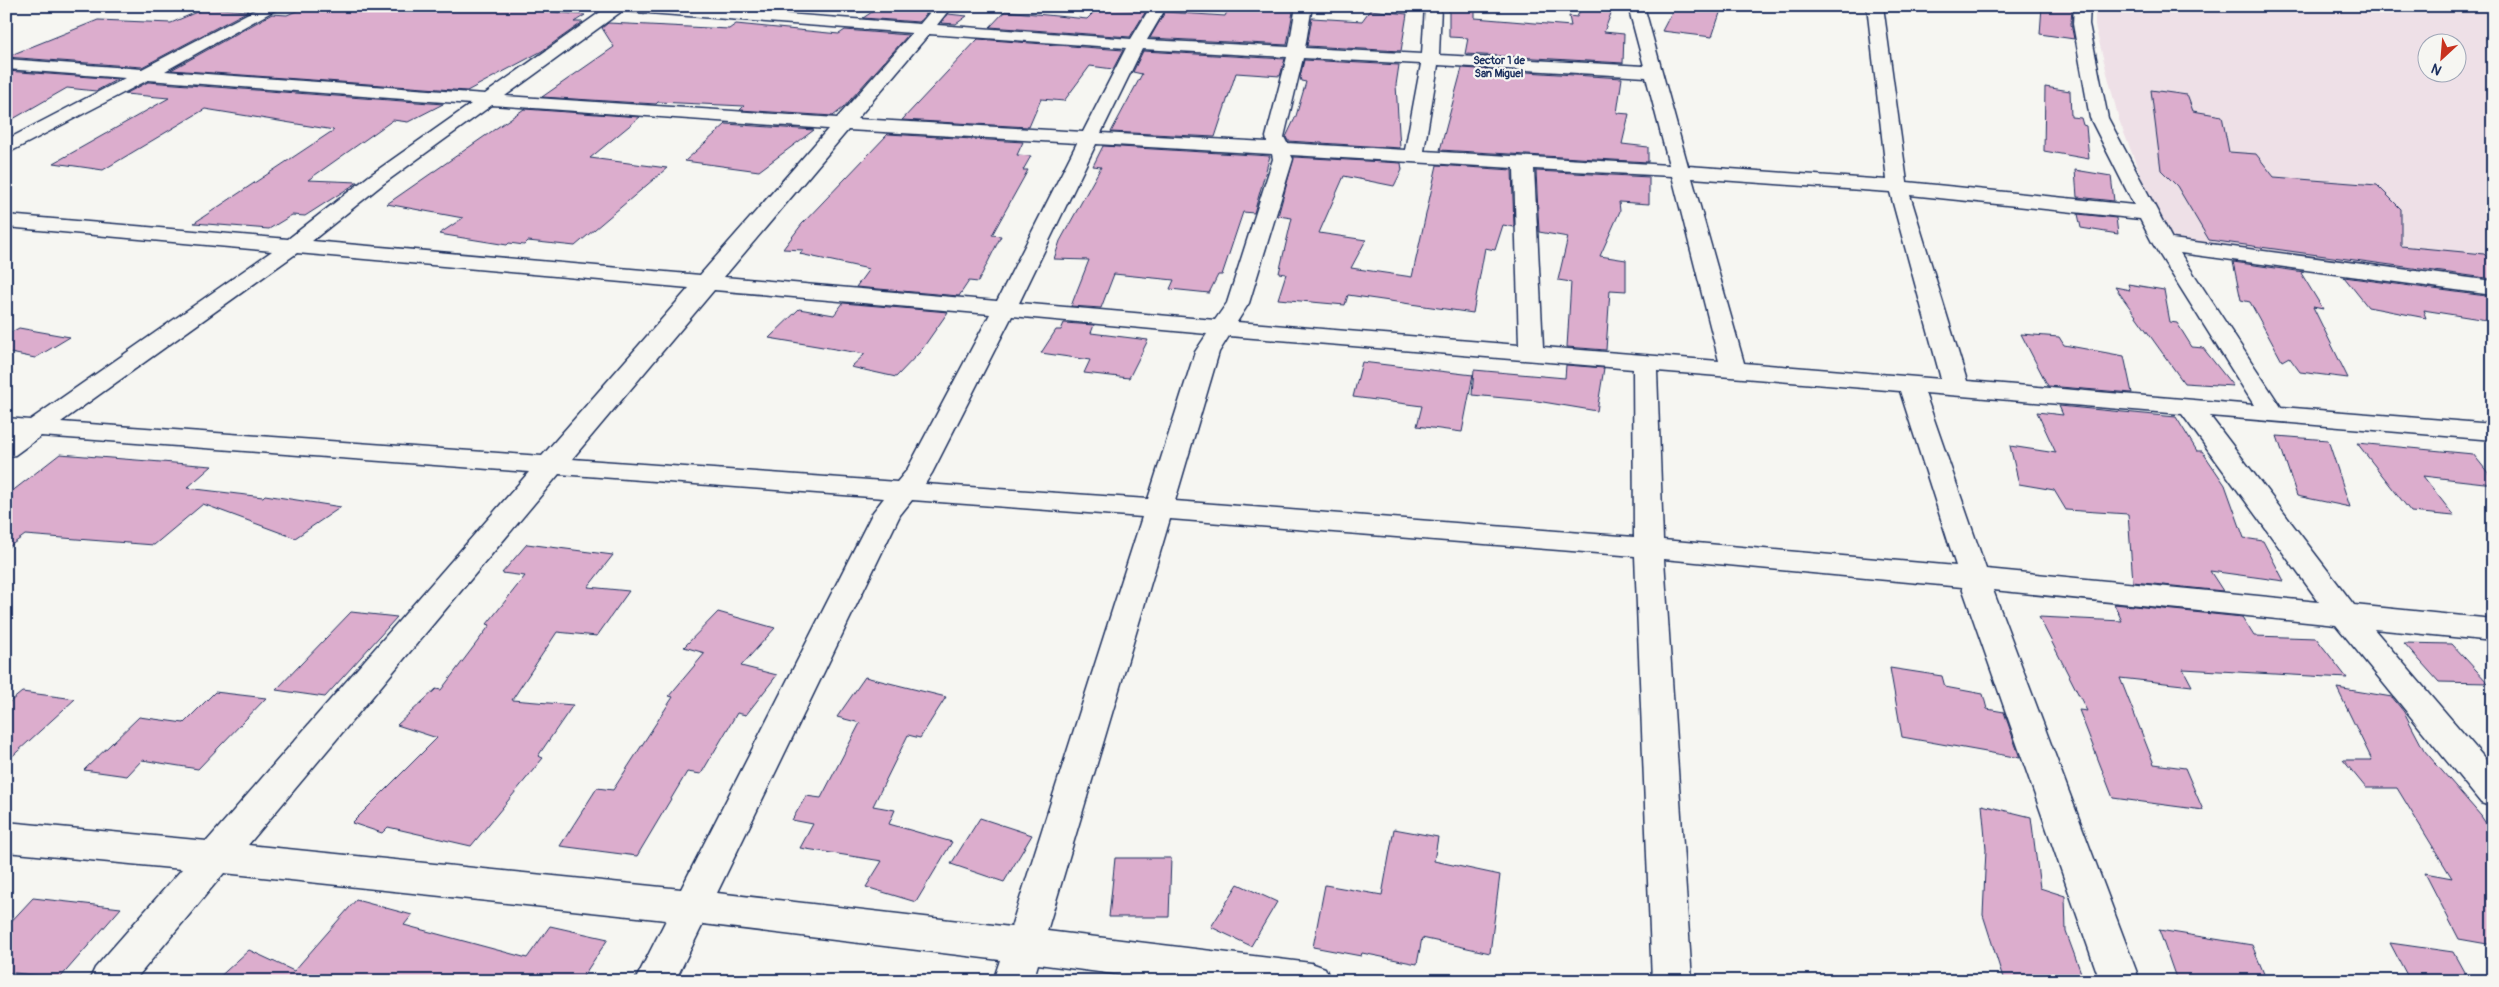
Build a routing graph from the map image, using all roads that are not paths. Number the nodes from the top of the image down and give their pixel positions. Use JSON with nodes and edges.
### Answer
{"nodes":[{"id":1,"x":274,"y":6,"type":"edge"},
{"id":2,"x":612,"y":6,"type":"edge"},
{"id":3,"x":619,"y":6,"type":"edge"},
{"id":4,"x":944,"y":6,"type":"edge"},
{"id":5,"x":1160,"y":6,"type":"edge"},
{"id":6,"x":1304,"y":6,"type":"edge"},
{"id":7,"x":1433,"y":6,"type":"edge"},
{"id":8,"x":1636,"y":6,"type":"edge"},
{"id":9,"x":2082,"y":6,"type":"edge"},
{"id":10,"x":1873,"y":8,"type":"edge"},
{"id":11,"x":924,"y":29,"type":"junction"},
{"id":12,"x":1136,"y":44,"type":"junction"},
{"id":13,"x":1296,"y":53,"type":"junction"},
{"id":14,"x":1430,"y":60,"type":"junction"},
{"id":15,"x":6,"y":64,"type":"edge"},
{"id":16,"x":1653,"y":72,"type":"junction"},
{"id":17,"x":147,"y":74,"type":"junction"},
{"id":18,"x":486,"y":99,"type":"junction"},
{"id":19,"x":841,"y":125,"type":"junction"},
{"id":20,"x":1088,"y":138,"type":"junction"},
{"id":21,"x":6,"y":148,"type":"edge"},
{"id":22,"x":1280,"y":149,"type":"junction"},
{"id":23,"x":1414,"y":158,"type":"junction"},
{"id":24,"x":1524,"y":163,"type":"junction"},
{"id":25,"x":1679,"y":171,"type":"junction"},
{"id":26,"x":1898,"y":187,"type":"junction"},
{"id":27,"x":2146,"y":213,"type":"junction"},
{"id":28,"x":6,"y":221,"type":"edge"},
{"id":29,"x":2164,"y":244,"type":"junction"},
{"id":30,"x":293,"y":246,"type":"junction"},
{"id":31,"x":708,"y":281,"type":"junction"},
{"id":32,"x":2493,"y":288,"type":"edge"},
{"id":33,"x":1005,"y":308,"type":"junction"},
{"id":34,"x":1222,"y":328,"type":"junction"},
{"id":35,"x":1531,"y":353,"type":"junction"},
{"id":36,"x":1645,"y":362,"type":"junction"},
{"id":37,"x":1733,"y":369,"type":"junction"},
{"id":38,"x":1910,"y":384,"type":"junction"},
{"id":39,"x":1956,"y":387,"type":"junction"},
{"id":40,"x":2189,"y":406,"type":"junction"},
{"id":41,"x":2272,"y":413,"type":"junction"},
{"id":42,"x":6,"y":426,"type":"edge"},
{"id":43,"x":35,"y":428,"type":"junction"},
{"id":44,"x":2493,"y":432,"type":"edge"},
{"id":45,"x":6,"y":449,"type":"edge"},
{"id":46,"x":551,"y":465,"type":"junction"},
{"id":47,"x":905,"y":491,"type":"junction"},
{"id":48,"x":1157,"y":509,"type":"junction"},
{"id":49,"x":1649,"y":548,"type":"junction"},
{"id":50,"x":1974,"y":578,"type":"junction"},
{"id":51,"x":2345,"y":615,"type":"junction"},
{"id":52,"x":2493,"y":630,"type":"edge"},
{"id":53,"x":2493,"y":793,"type":"edge"},
{"id":54,"x":6,"y":837,"type":"edge"},
{"id":55,"x":215,"y":858,"type":"junction"},
{"id":56,"x":693,"y":907,"type":"junction"},
{"id":57,"x":1024,"y":945,"type":"junction"},
{"id":58,"x":109,"y":981,"type":"edge"},
{"id":59,"x":655,"y":981,"type":"edge"},
{"id":60,"x":1013,"y":981,"type":"edge"},
{"id":61,"x":1311,"y":981,"type":"edge"},
{"id":62,"x":1672,"y":981,"type":"edge"},
{"id":63,"x":2120,"y":981,"type":"edge"}],
"edges":[{"from":1,"to":17,"type":"street"},
{"from":2,"to":3,"type":"street"},
{"from":3,"to":11,"type":"street"},
{"from":3,"to":18,"type":"street"},
{"from":4,"to":11,"type":"street"},
{"from":5,"to":12,"type":"street"},
{"from":6,"to":13,"type":"street"},
{"from":7,"to":14,"type":"street"},
{"from":8,"to":16,"type":"street"},
{"from":9,"to":27,"type":"street"},
{"from":10,"to":26,"type":"street"},
{"from":11,"to":12,"type":"street"},
{"from":11,"to":19,"type":"street"},
{"from":12,"to":13,"type":"street"},
{"from":12,"to":20,"type":"street"},
{"from":13,"to":14,"type":"street"},
{"from":13,"to":22,"type":"street"},
{"from":14,"to":16,"type":"street"},
{"from":14,"to":23,"type":"street"},
{"from":15,"to":17,"type":"street"},
{"from":16,"to":25,"type":"street"},
{"from":17,"to":18,"type":"street"},
{"from":17,"to":21,"type":"street"},
{"from":18,"to":19,"type":"street"},
{"from":18,"to":30,"type":"street"},
{"from":19,"to":20,"type":"street"},
{"from":19,"to":31,"type":"street"},
{"from":20,"to":22,"type":"street"},
{"from":20,"to":33,"type":"street"},
{"from":22,"to":23,"type":"street"},
{"from":22,"to":34,"type":"street"},
{"from":23,"to":24,"type":"street"},
{"from":24,"to":25,"type":"street"},
{"from":24,"to":35,"type":"street"},
{"from":25,"to":26,"type":"street"},
{"from":25,"to":37,"type":"street"},
{"from":26,"to":27,"type":"street"},
{"from":26,"to":39,"type":"street"},
{"from":27,"to":29,"type":"street"},
{"from":28,"to":30,"type":"street"},
{"from":29,"to":32,"type":"street"},
{"from":29,"to":41,"type":"street"},
{"from":30,"to":31,"type":"street"},
{"from":30,"to":43,"type":"street"},
{"from":31,"to":33,"type":"street"},
{"from":31,"to":46,"type":"street"},
{"from":33,"to":34,"type":"street"},
{"from":33,"to":47,"type":"street"},
{"from":34,"to":35,"type":"street"},
{"from":34,"to":48,"type":"street"},
{"from":35,"to":36,"type":"street"},
{"from":36,"to":37,"type":"street"},
{"from":36,"to":49,"type":"street"},
{"from":37,"to":38,"type":"street"},
{"from":38,"to":39,"type":"street"},
{"from":38,"to":50,"type":"street"},
{"from":39,"to":40,"type":"street"},
{"from":40,"to":41,"type":"street"},
{"from":40,"to":51,"type":"street"},
{"from":41,"to":44,"type":"street"},
{"from":42,"to":43,"type":"street"},
{"from":43,"to":45,"type":"street"},
{"from":43,"to":46,"type":"street"},
{"from":46,"to":47,"type":"street"},
{"from":46,"to":55,"type":"street"},
{"from":47,"to":48,"type":"street"},
{"from":47,"to":56,"type":"street"},
{"from":48,"to":49,"type":"street"},
{"from":48,"to":57,"type":"street"},
{"from":49,"to":50,"type":"street"},
{"from":49,"to":62,"type":"street"},
{"from":50,"to":51,"type":"street"},
{"from":50,"to":63,"type":"street"},
{"from":51,"to":52,"type":"street"},
{"from":51,"to":53,"type":"street"},
{"from":54,"to":55,"type":"street"},
{"from":55,"to":56,"type":"street"},
{"from":55,"to":58,"type":"street"},
{"from":56,"to":57,"type":"street"},
{"from":56,"to":59,"type":"street"},
{"from":57,"to":60,"type":"street"},
{"from":57,"to":61,"type":"street"}]}
